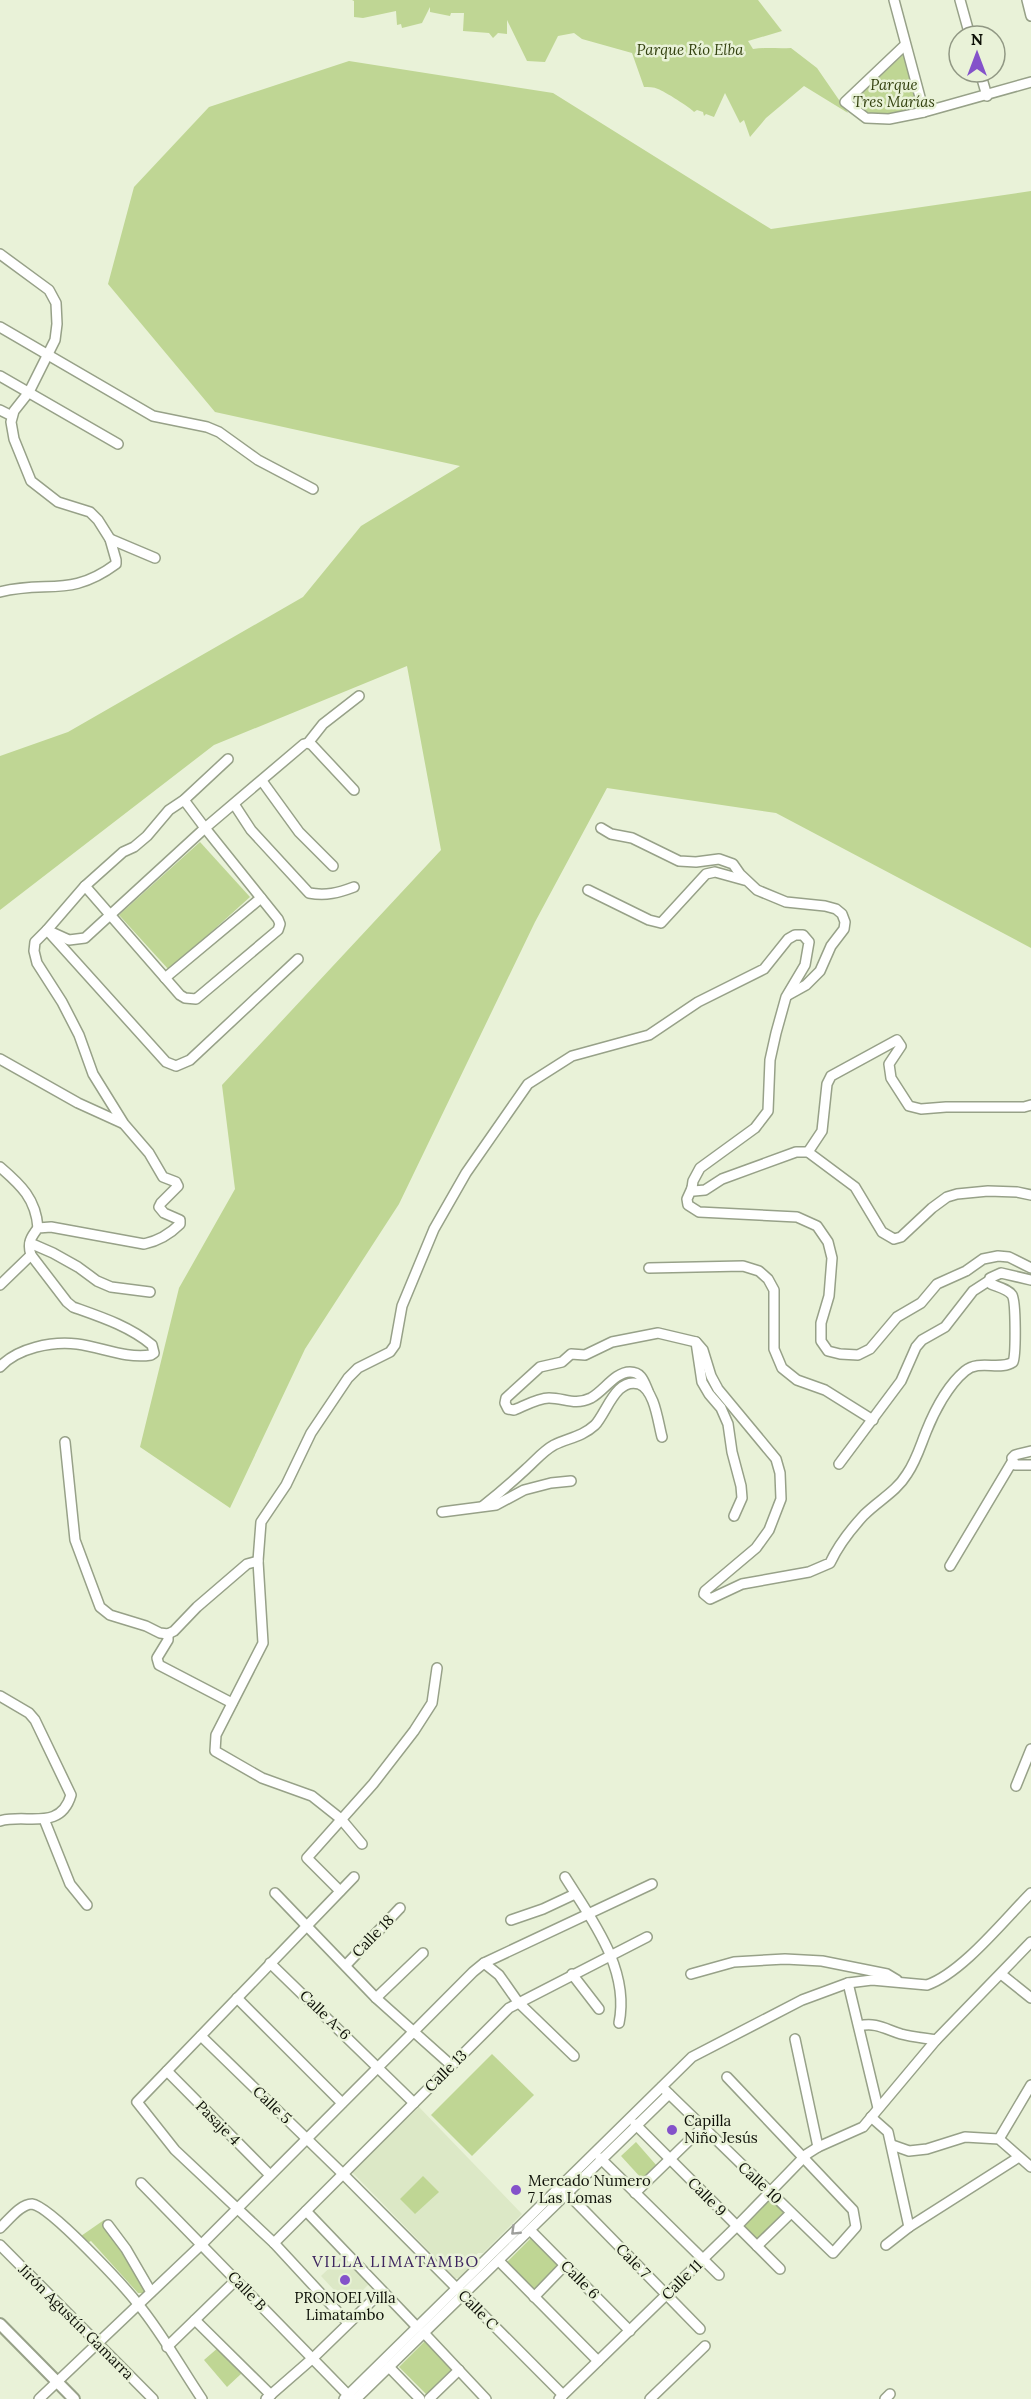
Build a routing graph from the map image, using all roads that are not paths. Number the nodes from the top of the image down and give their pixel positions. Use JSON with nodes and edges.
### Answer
{"nodes":[{"id":1,"x":894,"y":0,"type":"edge"},
{"id":2,"x":960,"y":0,"type":"edge"},
{"id":3,"x":1027,"y":0,"type":"edge"},
{"id":4,"x":1031,"y":16,"type":"edge"},
{"id":5,"x":967,"y":24,"type":"edge"},
{"id":6,"x":905,"y":45,"type":"junction"},
{"id":7,"x":1031,"y":82,"type":"edge"},
{"id":8,"x":984,"y":84,"type":"edge"},
{"id":9,"x":987,"y":96,"type":"junction"},
{"id":10,"x":924,"y":112,"type":"junction"},
{"id":11,"x":0,"y":254,"type":"edge"},
{"id":12,"x":0,"y":327,"type":"edge"},
{"id":13,"x":48,"y":355,"type":"junction"},
{"id":14,"x":0,"y":376,"type":"edge"},
{"id":15,"x":29,"y":392,"type":"junction"},
{"id":16,"x":0,"y":410,"type":"edge"},
{"id":17,"x":12,"y":416,"type":"junction"},
{"id":18,"x":118,"y":444,"type":"dead end"},
{"id":19,"x":313,"y":489,"type":"dead end"},
{"id":20,"x":110,"y":539,"type":"junction"},
{"id":21,"x":155,"y":558,"type":"dead end"},
{"id":22,"x":0,"y":592,"type":"edge"},
{"id":23,"x":359,"y":696,"type":"dead end"},
{"id":24,"x":308,"y":744,"type":"junction"},
{"id":25,"x":228,"y":759,"type":"dead end"},
{"id":26,"x":262,"y":782,"type":"junction"},
{"id":27,"x":354,"y":790,"type":"dead end"},
{"id":28,"x":184,"y":800,"type":"junction"},
{"id":29,"x":234,"y":804,"type":"junction"},
{"id":30,"x":205,"y":828,"type":"junction"},
{"id":31,"x":601,"y":828,"type":"dead end"},
{"id":32,"x":333,"y":866,"type":"dead end"},
{"id":33,"x":749,"y":882,"type":"junction"},
{"id":34,"x":86,"y":886,"type":"junction"},
{"id":35,"x":354,"y":887,"type":"dead end"},
{"id":36,"x":588,"y":890,"type":"dead end"},
{"id":37,"x":261,"y":898,"type":"junction"},
{"id":38,"x":111,"y":913,"type":"junction"},
{"id":39,"x":47,"y":930,"type":"junction"},
{"id":40,"x":298,"y":959,"type":"dead end"},
{"id":41,"x":165,"y":978,"type":"junction"},
{"id":42,"x":786,"y":997,"type":"junction"},
{"id":43,"x":0,"y":1059,"type":"edge"},
{"id":44,"x":1031,"y":1105,"type":"edge"},
{"id":45,"x":124,"y":1124,"type":"junction"},
{"id":46,"x":808,"y":1152,"type":"junction"},
{"id":47,"x":0,"y":1167,"type":"edge"},
{"id":48,"x":692,"y":1188,"type":"junction"},
{"id":49,"x":1031,"y":1196,"type":"edge"},
{"id":50,"x":38,"y":1228,"type":"junction"},
{"id":51,"x":30,"y":1243,"type":"junction"},
{"id":52,"x":31,"y":1255,"type":"junction"},
{"id":53,"x":649,"y":1268,"type":"dead end"},
{"id":54,"x":1031,"y":1268,"type":"edge"},
{"id":55,"x":990,"y":1280,"type":"junction"},
{"id":56,"x":1031,"y":1280,"type":"edge"},
{"id":57,"x":0,"y":1285,"type":"edge"},
{"id":58,"x":150,"y":1292,"type":"dead end"},
{"id":59,"x":696,"y":1342,"type":"junction"},
{"id":60,"x":0,"y":1367,"type":"edge"},
{"id":61,"x":648,"y":1391,"type":"junction"},
{"id":62,"x":873,"y":1420,"type":"junction"},
{"id":63,"x":662,"y":1437,"type":"dead end"},
{"id":64,"x":65,"y":1442,"type":"dead end"},
{"id":65,"x":1031,"y":1451,"type":"edge"},
{"id":66,"x":1012,"y":1462,"type":"junction"},
{"id":67,"x":839,"y":1464,"type":"dead end"},
{"id":68,"x":1031,"y":1465,"type":"edge"},
{"id":69,"x":571,"y":1481,"type":"dead end"},
{"id":70,"x":483,"y":1506,"type":"junction"},
{"id":71,"x":442,"y":1512,"type":"dead end"},
{"id":72,"x":734,"y":1516,"type":"dead end"},
{"id":73,"x":258,"y":1561,"type":"junction"},
{"id":74,"x":950,"y":1566,"type":"dead end"},
{"id":75,"x":168,"y":1634,"type":"junction"},
{"id":76,"x":436,"y":1668,"type":"dead end"},
{"id":77,"x":0,"y":1696,"type":"edge"},
{"id":78,"x":232,"y":1703,"type":"junction"},
{"id":79,"x":1031,"y":1749,"type":"edge"},
{"id":80,"x":1016,"y":1786,"type":"dead end"},
{"id":81,"x":44,"y":1819,"type":"junction"},
{"id":82,"x":341,"y":1819,"type":"junction"},
{"id":83,"x":0,"y":1821,"type":"edge"},
{"id":84,"x":362,"y":1844,"type":"dead end"},
{"id":85,"x":354,"y":1877,"type":"dead end"},
{"id":86,"x":565,"y":1877,"type":"dead end"},
{"id":87,"x":652,"y":1884,"type":"dead end"},
{"id":88,"x":340,"y":1891,"type":"junction"},
{"id":89,"x":275,"y":1893,"type":"dead end"},
{"id":90,"x":1031,"y":1893,"type":"edge"},
{"id":91,"x":575,"y":1894,"type":"junction"},
{"id":92,"x":87,"y":1905,"type":"dead end"},
{"id":93,"x":400,"y":1908,"type":"dead end"},
{"id":94,"x":588,"y":1915,"type":"junction"},
{"id":95,"x":511,"y":1920,"type":"dead end"},
{"id":96,"x":306,"y":1925,"type":"junction"},
{"id":97,"x":647,"y":1937,"type":"dead end"},
{"id":98,"x":1031,"y":1942,"type":"edge"},
{"id":99,"x":423,"y":1953,"type":"dead end"},
{"id":100,"x":611,"y":1956,"type":"junction"},
{"id":101,"x":270,"y":1963,"type":"junction"},
{"id":102,"x":484,"y":1963,"type":"junction"},
{"id":103,"x":346,"y":1965,"type":"junction"},
{"id":104,"x":572,"y":1974,"type":"junction"},
{"id":105,"x":691,"y":1974,"type":"dead end"},
{"id":106,"x":1001,"y":1974,"type":"junction"},
{"id":107,"x":898,"y":1982,"type":"junction"},
{"id":108,"x":848,"y":1983,"type":"junction"},
{"id":109,"x":237,"y":1998,"type":"junction"},
{"id":110,"x":376,"y":1998,"type":"junction"},
{"id":111,"x":1031,"y":1998,"type":"edge"},
{"id":112,"x":518,"y":2002,"type":"junction"},
{"id":113,"x":599,"y":2009,"type":"dead end"},
{"id":114,"x":619,"y":2023,"type":"dead end"},
{"id":115,"x":859,"y":2026,"type":"junction"},
{"id":116,"x":414,"y":2033,"type":"junction"},
{"id":117,"x":201,"y":2036,"type":"junction"},
{"id":118,"x":795,"y":2039,"type":"dead end"},
{"id":119,"x":936,"y":2040,"type":"junction"},
{"id":120,"x":574,"y":2056,"type":"dead end"},
{"id":121,"x":451,"y":2065,"type":"junction"},
{"id":122,"x":379,"y":2068,"type":"junction"},
{"id":123,"x":167,"y":2071,"type":"junction"},
{"id":124,"x":727,"y":2077,"type":"dead end"},
{"id":125,"x":1031,"y":2085,"type":"edge"},
{"id":126,"x":665,"y":2090,"type":"junction"},
{"id":127,"x":342,"y":2103,"type":"junction"},
{"id":128,"x":414,"y":2103,"type":"junction"},
{"id":129,"x":878,"y":2109,"type":"junction"},
{"id":130,"x":871,"y":2117,"type":"junction"},
{"id":131,"x":635,"y":2124,"type":"junction"},
{"id":132,"x":702,"y":2128,"type":"junction"},
{"id":133,"x":306,"y":2139,"type":"junction"},
{"id":134,"x":999,"y":2139,"type":"junction"},
{"id":135,"x":892,"y":2145,"type":"junction"},
{"id":136,"x":818,"y":2147,"type":"junction"},
{"id":137,"x":1019,"y":2157,"type":"junction"},
{"id":138,"x":600,"y":2158,"type":"junction"},
{"id":139,"x":802,"y":2158,"type":"junction"},
{"id":140,"x":670,"y":2160,"type":"junction"},
{"id":141,"x":1031,"y":2167,"type":"edge"},
{"id":142,"x":269,"y":2174,"type":"junction"},
{"id":143,"x":343,"y":2174,"type":"junction"},
{"id":144,"x":141,"y":2183,"type":"dead end"},
{"id":145,"x":566,"y":2192,"type":"junction"},
{"id":146,"x":769,"y":2192,"type":"junction"},
{"id":147,"x":635,"y":2193,"type":"junction"},
{"id":148,"x":237,"y":2208,"type":"junction"},
{"id":149,"x":306,"y":2211,"type":"junction"},
{"id":150,"x":790,"y":2213,"type":"junction"},
{"id":151,"x":0,"y":2214,"type":"edge"},
{"id":152,"x":4,"y":2225,"type":"edge"},
{"id":153,"x":108,"y":2226,"type":"dead end"},
{"id":154,"x":737,"y":2226,"type":"junction"},
{"id":155,"x":909,"y":2227,"type":"junction"},
{"id":156,"x":530,"y":2230,"type":"junction"},
{"id":157,"x":274,"y":2243,"type":"junction"},
{"id":158,"x":0,"y":2245,"type":"edge"},
{"id":159,"x":201,"y":2245,"type":"junction"},
{"id":160,"x":886,"y":2245,"type":"dead end"},
{"id":161,"x":757,"y":2246,"type":"junction"},
{"id":162,"x":702,"y":2259,"type":"junction"},
{"id":163,"x":499,"y":2260,"type":"junction"},
{"id":164,"x":565,"y":2265,"type":"junction"},
{"id":165,"x":780,"y":2270,"type":"dead end"},
{"id":166,"x":719,"y":2276,"type":"dead end"},
{"id":167,"x":236,"y":2280,"type":"junction"},
{"id":168,"x":382,"y":2291,"type":"junction"},
{"id":169,"x":151,"y":2292,"type":"junction"},
{"id":170,"x":459,"y":2292,"type":"junction"},
{"id":171,"x":666,"y":2295,"type":"junction"},
{"id":172,"x":534,"y":2297,"type":"junction"},
{"id":173,"x":139,"y":2304,"type":"junction"},
{"id":174,"x":195,"y":2320,"type":"junction"},
{"id":175,"x":348,"y":2323,"type":"junction"},
{"id":176,"x":0,"y":2324,"type":"edge"},
{"id":177,"x":420,"y":2330,"type":"junction"},
{"id":178,"x":700,"y":2330,"type":"dead end"},
{"id":179,"x":630,"y":2331,"type":"junction"},
{"id":180,"x":97,"y":2343,"type":"junction"},
{"id":181,"x":705,"y":2346,"type":"dead end"},
{"id":182,"x":167,"y":2347,"type":"junction"},
{"id":183,"x":313,"y":2358,"type":"junction"},
{"id":184,"x":598,"y":2361,"type":"junction"},
{"id":185,"x":389,"y":2367,"type":"junction"},
{"id":186,"x":459,"y":2370,"type":"junction"},
{"id":187,"x":57,"y":2382,"type":"junction"},
{"id":188,"x":268,"y":2397,"type":"edge"},
{"id":189,"x":561,"y":2397,"type":"edge"},
{"id":190,"x":350,"y":2398,"type":"edge"},
{"id":191,"x":39,"y":2399,"type":"edge"},
{"id":192,"x":74,"y":2399,"type":"edge"},
{"id":193,"x":153,"y":2399,"type":"edge"},
{"id":194,"x":202,"y":2399,"type":"edge"},
{"id":195,"x":420,"y":2399,"type":"edge"},
{"id":196,"x":429,"y":2399,"type":"edge"},
{"id":197,"x":486,"y":2399,"type":"edge"},
{"id":198,"x":650,"y":2399,"type":"edge"}],
"edges":[{"from":1,"to":6,"type":"street"},
{"from":2,"to":5,"type":"street"},
{"from":3,"to":4,"type":"street"},
{"from":6,"to":10,"type":"street"},
{"from":6,"to":10,"type":"street"},
{"from":7,"to":9,"type":"street"},
{"from":8,"to":9,"type":"street"},
{"from":9,"to":10,"type":"street"},
{"from":11,"to":13,"type":"street"},
{"from":12,"to":13,"type":"street"},
{"from":13,"to":15,"type":"street"},
{"from":13,"to":19,"type":"street"},
{"from":14,"to":15,"type":"street"},
{"from":15,"to":17,"type":"street"},
{"from":15,"to":18,"type":"street"},
{"from":16,"to":17,"type":"street"},
{"from":17,"to":20,"type":"street"},
{"from":20,"to":21,"type":"street"},
{"from":20,"to":22,"type":"street"},
{"from":23,"to":24,"type":"street"},
{"from":24,"to":26,"type":"street"},
{"from":24,"to":27,"type":"street"},
{"from":25,"to":28,"type":"street"},
{"from":26,"to":29,"type":"street"},
{"from":26,"to":32,"type":"street"},
{"from":28,"to":30,"type":"street"},
{"from":28,"to":34,"type":"street"},
{"from":29,"to":30,"type":"street"},
{"from":29,"to":35,"type":"street"},
{"from":30,"to":37,"type":"street"},
{"from":30,"to":38,"type":"street"},
{"from":31,"to":33,"type":"street"},
{"from":33,"to":36,"type":"street"},
{"from":33,"to":42,"type":"street"},
{"from":34,"to":38,"type":"street"},
{"from":34,"to":39,"type":"street"},
{"from":37,"to":41,"type":"street"},
{"from":37,"to":41,"type":"street"},
{"from":38,"to":39,"type":"street"},
{"from":38,"to":41,"type":"street"},
{"from":39,"to":40,"type":"street"},
{"from":39,"to":45,"type":"street"},
{"from":42,"to":48,"type":"street"},
{"from":42,"to":73,"type":"street"},
{"from":43,"to":45,"type":"street"},
{"from":44,"to":46,"type":"street"},
{"from":45,"to":50,"type":"street"},
{"from":46,"to":48,"type":"street"},
{"from":46,"to":49,"type":"street"},
{"from":47,"to":50,"type":"street"},
{"from":48,"to":54,"type":"street"},
{"from":50,"to":51,"type":"street"},
{"from":51,"to":52,"type":"street"},
{"from":51,"to":58,"type":"street"},
{"from":52,"to":57,"type":"street"},
{"from":52,"to":60,"type":"street"},
{"from":53,"to":62,"type":"street"},
{"from":55,"to":56,"type":"street"},
{"from":55,"to":59,"type":"street"},
{"from":55,"to":62,"type":"street"},
{"from":59,"to":61,"type":"street"},
{"from":59,"to":72,"type":"street"},
{"from":61,"to":63,"type":"street"},
{"from":61,"to":70,"type":"street"},
{"from":62,"to":67,"type":"street"},
{"from":64,"to":75,"type":"street"},
{"from":65,"to":66,"type":"street"},
{"from":66,"to":68,"type":"street"},
{"from":66,"to":74,"type":"street"},
{"from":69,"to":70,"type":"street"},
{"from":70,"to":71,"type":"street"},
{"from":73,"to":75,"type":"street"},
{"from":73,"to":78,"type":"street"},
{"from":75,"to":78,"type":"street"},
{"from":76,"to":82,"type":"street"},
{"from":77,"to":81,"type":"street"},
{"from":78,"to":82,"type":"street"},
{"from":79,"to":80,"type":"street"},
{"from":81,"to":83,"type":"street"},
{"from":81,"to":92,"type":"street"},
{"from":82,"to":84,"type":"street"},
{"from":82,"to":88,"type":"street"},
{"from":85,"to":88,"type":"street"},
{"from":86,"to":91,"type":"street"},
{"from":87,"to":94,"type":"street"},
{"from":88,"to":96,"type":"street"},
{"from":89,"to":96,"type":"street"},
{"from":90,"to":107,"type":"street"},
{"from":91,"to":94,"type":"street"},
{"from":91,"to":95,"type":"street"},
{"from":93,"to":103,"type":"street","name":"Calle 18"},
{"from":94,"to":100,"type":"street"},
{"from":94,"to":102,"type":"street"},
{"from":96,"to":101,"type":"street"},
{"from":96,"to":103,"type":"street"},
{"from":97,"to":100,"type":"street","name":"Calle 13"},
{"from":98,"to":106,"type":"street","name":"Calle 11"},
{"from":99,"to":110,"type":"street"},
{"from":100,"to":104,"type":"street","name":"Calle 13"},
{"from":100,"to":114,"type":"street"},
{"from":101,"to":109,"type":"street"},
{"from":101,"to":122,"type":"street","name":"Calle A-6"},
{"from":102,"to":112,"type":"street"},
{"from":102,"to":116,"type":"street"},
{"from":103,"to":110,"type":"street"},
{"from":104,"to":112,"type":"street","name":"Calle 13"},
{"from":104,"to":113,"type":"street"},
{"from":105,"to":107,"type":"street"},
{"from":106,"to":111,"type":"street"},
{"from":106,"to":119,"type":"street","name":"Calle 11"},
{"from":107,"to":108,"type":"street"},
{"from":108,"to":115,"type":"street"},
{"from":108,"to":126,"type":"street"},
{"from":109,"to":117,"type":"street"},
{"from":109,"to":127,"type":"street"},
{"from":110,"to":116,"type":"street"},
{"from":112,"to":120,"type":"street"},
{"from":112,"to":121,"type":"street","name":"Calle 13"},
{"from":115,"to":119,"type":"street"},
{"from":115,"to":129,"type":"street"},
{"from":116,"to":121,"type":"street"},
{"from":116,"to":122,"type":"street"},
{"from":117,"to":123,"type":"street"},
{"from":117,"to":133,"type":"street","name":"Calle 5"},
{"from":118,"to":136,"type":"street"},
{"from":119,"to":129,"type":"street","name":"Calle 11"},
{"from":121,"to":128,"type":"street","name":"Calle 13"},
{"from":122,"to":127,"type":"street"},
{"from":122,"to":128,"type":"street","name":"Calle A-6"},
{"from":123,"to":142,"type":"street","name":"Pasaje 4"},
{"from":123,"to":148,"type":"street"},
{"from":124,"to":139,"type":"street"},
{"from":125,"to":134,"type":"street"},
{"from":126,"to":131,"type":"street"},
{"from":126,"to":132,"type":"street","name":"Calle 10"},
{"from":126,"to":170,"type":"street","one_way":true},
{"from":127,"to":133,"type":"street"},
{"from":128,"to":143,"type":"street","name":"Calle 13"},
{"from":129,"to":130,"type":"street","name":"Calle 11"},
{"from":130,"to":135,"type":"street"},
{"from":130,"to":136,"type":"street","name":"Calle 11"},
{"from":131,"to":138,"type":"street"},
{"from":131,"to":140,"type":"street","name":"Calle 9"},
{"from":132,"to":140,"type":"street"},
{"from":132,"to":146,"type":"street","name":"Calle 10"},
{"from":133,"to":142,"type":"street"},
{"from":133,"to":143,"type":"street","name":"Calle 5"},
{"from":134,"to":135,"type":"street"},
{"from":134,"to":137,"type":"street"},
{"from":135,"to":155,"type":"street"},
{"from":136,"to":139,"type":"street","name":"Calle 11"},
{"from":137,"to":141,"type":"street"},
{"from":137,"to":155,"type":"street"},
{"from":138,"to":145,"type":"street"},
{"from":138,"to":147,"type":"street"},
{"from":139,"to":146,"type":"street","name":"Calle 11"},
{"from":139,"to":150,"type":"street","name":"Calle 10"},
{"from":140,"to":147,"type":"street"},
{"from":140,"to":154,"type":"street","name":"Calle 9"},
{"from":142,"to":148,"type":"street"},
{"from":143,"to":149,"type":"street","name":"Calle 13"},
{"from":143,"to":170,"type":"street","name":"Calle C"},
{"from":144,"to":159,"type":"street","name":"Calle B"},
{"from":145,"to":156,"type":"street"},
{"from":145,"to":171,"type":"street","name":"Cale 7"},
{"from":146,"to":150,"type":"street","name":"Calle 10"},
{"from":146,"to":154,"type":"street","name":"Calle 11"},
{"from":147,"to":162,"type":"street"},
{"from":148,"to":157,"type":"street"},
{"from":148,"to":159,"type":"street"},
{"from":149,"to":157,"type":"street","name":"Calle 13"},
{"from":149,"to":168,"type":"street"},
{"from":150,"to":161,"type":"street"},
{"from":151,"to":152,"type":"street"},
{"from":152,"to":173,"type":"street"},
{"from":153,"to":169,"type":"street"},
{"from":154,"to":161,"type":"street","name":"Calle 9"},
{"from":154,"to":162,"type":"street","name":"Calle 11"},
{"from":155,"to":160,"type":"street"},
{"from":156,"to":163,"type":"street"},
{"from":156,"to":164,"type":"street","name":"Calle 6"},
{"from":157,"to":175,"type":"street"},
{"from":158,"to":180,"type":"street","name":"Jirón Agustín Gamarra"},
{"from":159,"to":167,"type":"street","name":"Calle B"},
{"from":159,"to":169,"type":"street"},
{"from":161,"to":165,"type":"street","name":"Calle 9"},
{"from":162,"to":166,"type":"street"},
{"from":162,"to":171,"type":"street","name":"Calle 11"},
{"from":163,"to":170,"type":"street"},
{"from":163,"to":172,"type":"street"},
{"from":164,"to":172,"type":"street"},
{"from":164,"to":179,"type":"street","name":"Calle 6"},
{"from":167,"to":174,"type":"street"},
{"from":167,"to":183,"type":"street","name":"Calle B"},
{"from":168,"to":175,"type":"street"},
{"from":168,"to":177,"type":"street"},
{"from":169,"to":173,"type":"street"},
{"from":170,"to":177,"type":"street"},
{"from":170,"to":189,"type":"street","name":"Calle C"},
{"from":171,"to":178,"type":"street","name":"Cale 7"},
{"from":171,"to":179,"type":"street","name":"Calle 11"},
{"from":172,"to":184,"type":"street"},
{"from":173,"to":180,"type":"street"},
{"from":173,"to":182,"type":"street"},
{"from":174,"to":182,"type":"street"},
{"from":174,"to":188,"type":"street"},
{"from":175,"to":183,"type":"street"},
{"from":176,"to":187,"type":"street"},
{"from":177,"to":185,"type":"street"},
{"from":177,"to":186,"type":"street"},
{"from":177,"to":190,"type":"street"},
{"from":179,"to":184,"type":"street","name":"Calle 11"},
{"from":180,"to":187,"type":"street"},
{"from":180,"to":193,"type":"street","name":"Jirón Agustín Gamarra"},
{"from":181,"to":198,"type":"street"},
{"from":182,"to":194,"type":"street"},
{"from":183,"to":188,"type":"street"},
{"from":183,"to":190,"type":"street","name":"Calle B"},
{"from":184,"to":189,"type":"street","name":"Calle 11"},
{"from":185,"to":190,"type":"street"},
{"from":185,"to":195,"type":"street"},
{"from":186,"to":196,"type":"street"},
{"from":186,"to":197,"type":"street"},
{"from":187,"to":191,"type":"street"},
{"from":187,"to":192,"type":"street"}]}
